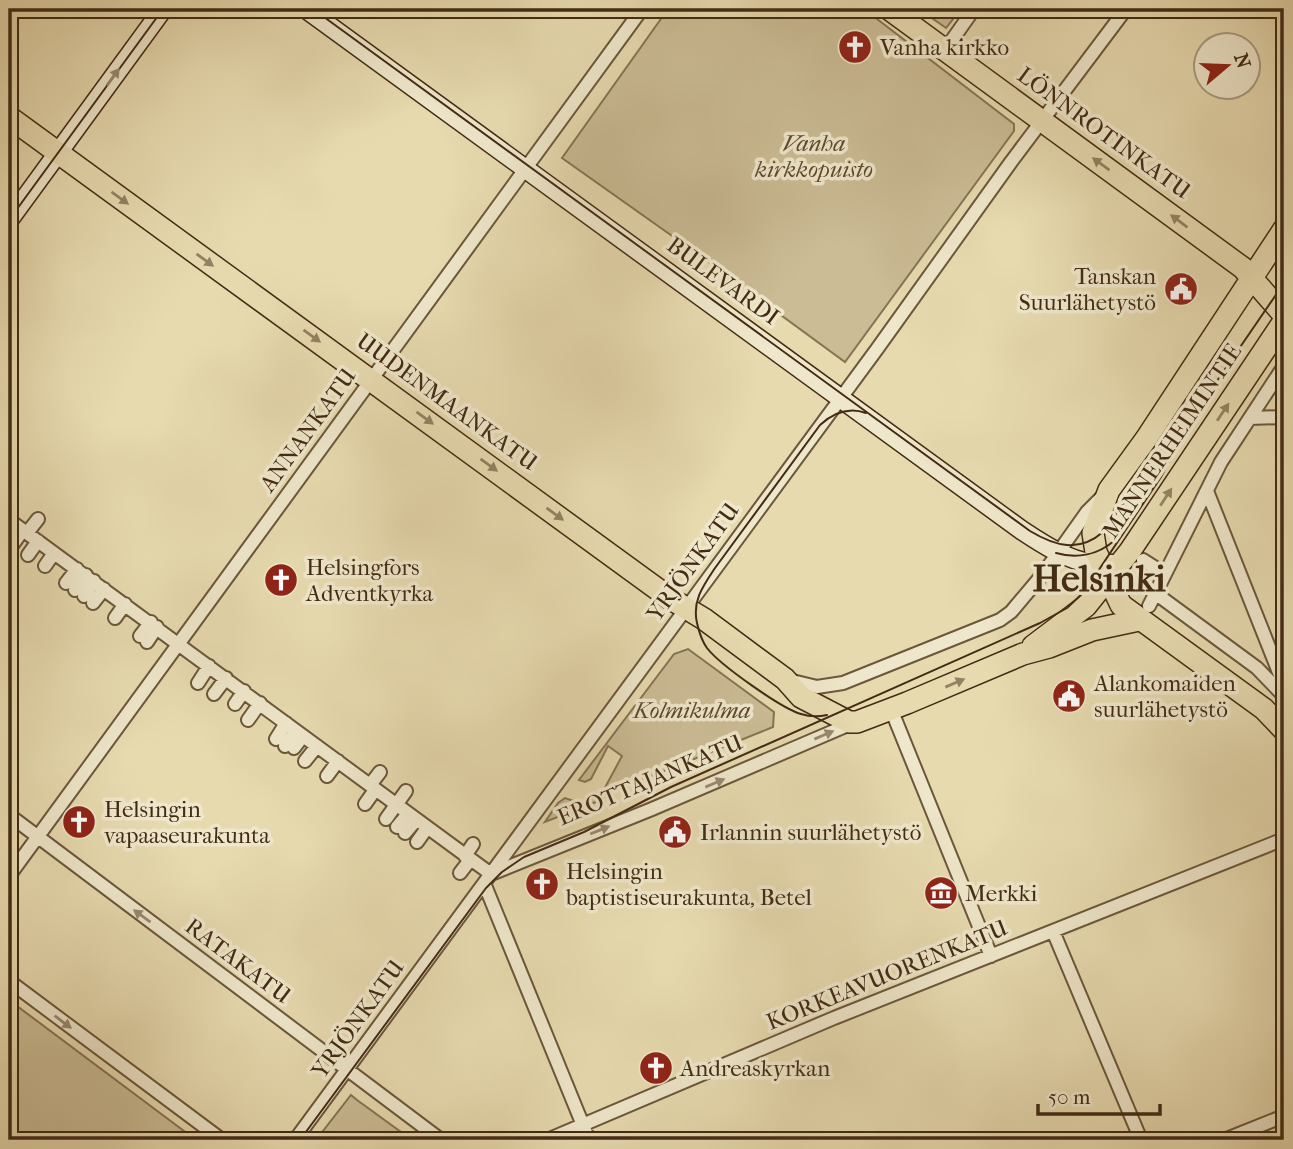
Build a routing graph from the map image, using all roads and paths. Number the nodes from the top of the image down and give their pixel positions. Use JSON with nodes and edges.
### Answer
{"nodes":[{"id":1,"x":163,"y":9,"type":"edge"},
{"id":2,"x":306,"y":9,"type":"edge"},
{"id":3,"x":642,"y":9,"type":"edge"},
{"id":4,"x":889,"y":9,"type":"edge"},
{"id":5,"x":974,"y":9,"type":"edge"},
{"id":6,"x":1126,"y":9,"type":"edge"},
{"id":7,"x":945,"y":50,"type":"junction"},
{"id":8,"x":9,"y":117,"type":"edge"},
{"id":9,"x":1042,"y":121,"type":"junction"},
{"id":10,"x":58,"y":153,"type":"junction"},
{"id":11,"x":526,"y":168,"type":"junction"},
{"id":12,"x":9,"y":220,"type":"edge"},
{"id":13,"x":1284,"y":229,"type":"edge"},
{"id":14,"x":1252,"y":277,"type":"junction"},
{"id":15,"x":1284,"y":315,"type":"edge"},
{"id":16,"x":1284,"y":321,"type":"edge"},
{"id":17,"x":1284,"y":366,"type":"edge"},
{"id":18,"x":370,"y":379,"type":"junction"},
{"id":19,"x":841,"y":397,"type":"junction"},
{"id":20,"x":1250,"y":418,"type":"junction"},
{"id":21,"x":1284,"y":418,"type":"edge"},
{"id":22,"x":1109,"y":490,"type":"junction"},
{"id":23,"x":1207,"y":491,"type":"junction"},
{"id":24,"x":38,"y":519,"type":"dead end"},
{"id":25,"x":23,"y":530,"type":"edge"},
{"id":26,"x":11,"y":541,"type":"edge"},
{"id":27,"x":54,"y":553,"type":"junction"},
{"id":28,"x":1059,"y":553,"type":"junction"},
{"id":29,"x":27,"y":555,"type":"dead end"},
{"id":30,"x":45,"y":566,"type":"dead end"},
{"id":31,"x":1118,"y":567,"type":"junction"},
{"id":32,"x":1165,"y":574,"type":"junction"},
{"id":33,"x":90,"y":579,"type":"junction"},
{"id":34,"x":1155,"y":593,"type":"junction"},
{"id":35,"x":124,"y":603,"type":"junction"},
{"id":36,"x":685,"y":608,"type":"junction"},
{"id":37,"x":1144,"y":613,"type":"junction"},
{"id":38,"x":114,"y":617,"type":"dead end"},
{"id":39,"x":154,"y":625,"type":"junction"},
{"id":40,"x":144,"y":639,"type":"dead end"},
{"id":41,"x":180,"y":643,"type":"junction"},
{"id":42,"x":1023,"y":654,"type":"junction"},
{"id":43,"x":209,"y":666,"type":"junction"},
{"id":44,"x":226,"y":678,"type":"junction"},
{"id":45,"x":785,"y":679,"type":"junction"},
{"id":46,"x":198,"y":683,"type":"dead end"},
{"id":47,"x":1284,"y":685,"type":"edge"},
{"id":48,"x":244,"y":691,"type":"junction"},
{"id":49,"x":214,"y":695,"type":"dead end"},
{"id":50,"x":1284,"y":696,"type":"edge"},
{"id":51,"x":258,"y":702,"type":"junction"},
{"id":52,"x":235,"y":704,"type":"dead end"},
{"id":53,"x":891,"y":709,"type":"junction"},
{"id":54,"x":272,"y":713,"type":"junction"},
{"id":55,"x":247,"y":716,"type":"dead end"},
{"id":56,"x":857,"y":722,"type":"junction"},
{"id":57,"x":264,"y":725,"type":"dead end"},
{"id":58,"x":1284,"y":730,"type":"edge"},
{"id":59,"x":297,"y":731,"type":"junction"},
{"id":60,"x":317,"y":746,"type":"junction"},
{"id":61,"x":305,"y":761,"type":"dead end"},
{"id":62,"x":338,"y":761,"type":"junction"},
{"id":63,"x":380,"y":772,"type":"dead end"},
{"id":64,"x":328,"y":775,"type":"dead end"},
{"id":65,"x":365,"y":785,"type":"junction"},
{"id":66,"x":406,"y":791,"type":"dead end"},
{"id":67,"x":365,"y":804,"type":"dead end"},
{"id":68,"x":9,"y":815,"type":"edge"},
{"id":69,"x":410,"y":815,"type":"junction"},
{"id":70,"x":38,"y":838,"type":"junction"},
{"id":71,"x":1284,"y":839,"type":"edge"},
{"id":72,"x":418,"y":843,"type":"dead end"},
{"id":73,"x":474,"y":844,"type":"dead end"},
{"id":74,"x":478,"y":868,"type":"junction"},
{"id":75,"x":460,"y":873,"type":"dead end"},
{"id":76,"x":9,"y":876,"type":"edge"},
{"id":77,"x":1053,"y":931,"type":"junction"},
{"id":78,"x":991,"y":956,"type":"junction"},
{"id":79,"x":9,"y":981,"type":"edge"},
{"id":80,"x":347,"y":1070,"type":"junction"},
{"id":81,"x":1284,"y":1115,"type":"edge"},
{"id":82,"x":583,"y":1125,"type":"junction"},
{"id":83,"x":222,"y":1140,"type":"edge"},
{"id":84,"x":295,"y":1140,"type":"edge"},
{"id":85,"x":442,"y":1140,"type":"edge"},
{"id":86,"x":547,"y":1140,"type":"edge"},
{"id":87,"x":589,"y":1140,"type":"edge"},
{"id":88,"x":1141,"y":1140,"type":"edge"},
{"id":89,"x":1224,"y":1140,"type":"edge"}],
"edges":[{"from":10,"to":1,"type":"street","one_way":true},
{"from":2,"to":11,"type":"street","name":"BULEVARDI"},
{"from":3,"to":11,"type":"street","name":"ANNANKATU"},
{"from":4,"to":7,"type":"main road","name":"LÖNNROTINKATU"},
{"from":5,"to":7,"type":"street"},
{"from":6,"to":9,"type":"street","name":"YRJÖNKATU"},
{"from":7,"to":9,"type":"main road","name":"LÖNNROTINKATU"},
{"from":8,"to":10,"type":"main road","name":"UUDENMAANKATU"},
{"from":14,"to":9,"type":"main road","name":"LÖNNROTINKATU","one_way":true},
{"from":9,"to":19,"type":"street","name":"YRJÖNKATU"},
{"from":10,"to":12,"type":"street"},
{"from":10,"to":18,"type":"main road","name":"UUDENMAANKATU","one_way":true},
{"from":11,"to":18,"type":"street","name":"ANNANKATU"},
{"from":11,"to":19,"type":"street","name":"BULEVARDI"},
{"from":13,"to":14,"type":"main road","name":"MANNERHEIMINTIE"},
{"from":14,"to":15,"type":"main road","name":"LÖNNROTINKATU"},
{"from":14,"to":22,"type":"main road","name":"MANNERHEIMINTIE"},
{"from":31,"to":16,"type":"main road","name":"MANNERHEIMINTIE","one_way":true},
{"from":17,"to":20,"type":"street"},
{"from":18,"to":36,"type":"main road","name":"UUDENMAANKATU","one_way":true},
{"from":18,"to":41,"type":"street","name":"ANNANKATU"},
{"from":19,"to":28,"type":"street","name":"BULEVARDI"},
{"from":19,"to":36,"type":"street","name":"YRJÖNKATU"},
{"from":20,"to":21,"type":"street"},
{"from":20,"to":23,"type":"street"},
{"from":22,"to":28,"type":"street","name":"MANNERHEIMINTIE"},
{"from":22,"to":31,"type":"main road","name":"MANNERHEIMINTIE"},
{"from":23,"to":32,"type":"street"},
{"from":23,"to":47,"type":"street"},
{"from":24,"to":25,"type":"street"},
{"from":25,"to":26,"type":"street"},
{"from":25,"to":27,"type":"street"},
{"from":25,"to":29,"type":"street"},
{"from":27,"to":30,"type":"street"},
{"from":27,"to":33,"type":"street"},
{"from":28,"to":31,"type":"street","name":"BULEVARDI"},
{"from":28,"to":45,"type":"street"},
{"from":31,"to":32,"type":"street"},
{"from":31,"to":37,"type":"main road"},
{"from":31,"to":42,"type":"main road","name":"EROTTAJANKATU"},
{"from":32,"to":34,"type":"street"},
{"from":33,"to":33,"type":"street"},
{"from":33,"to":35,"type":"street"},
{"from":34,"to":37,"type":"street"},
{"from":34,"to":50,"type":"street"},
{"from":35,"to":38,"type":"street"},
{"from":35,"to":39,"type":"street"},
{"from":36,"to":45,"type":"main road","name":"UUDENMAANKATU"},
{"from":36,"to":74,"type":"street","name":"YRJÖNKATU"},
{"from":37,"to":42,"type":"main road","name":"EROTTAJANKATU"},
{"from":37,"to":58,"type":"main road"},
{"from":39,"to":40,"type":"street"},
{"from":39,"to":41,"type":"street"},
{"from":41,"to":43,"type":"street"},
{"from":41,"to":70,"type":"street","name":"ANNANKATU"},
{"from":53,"to":42,"type":"main road","name":"EROTTAJANKATU","one_way":true},
{"from":43,"to":44,"type":"street"},
{"from":43,"to":46,"type":"street"},
{"from":44,"to":48,"type":"street"},
{"from":44,"to":49,"type":"street"},
{"from":45,"to":56,"type":"main road","name":"UUDENMAANKATU"},
{"from":48,"to":51,"type":"street"},
{"from":48,"to":52,"type":"street"},
{"from":51,"to":54,"type":"street"},
{"from":51,"to":55,"type":"street"},
{"from":53,"to":56,"type":"main road","name":"EROTTAJANKATU"},
{"from":53,"to":78,"type":"street"},
{"from":54,"to":57,"type":"street"},
{"from":54,"to":59,"type":"street"},
{"from":74,"to":56,"type":"street","name":"EROTTAJANKATU","one_way":true},
{"from":59,"to":59,"type":"street"},
{"from":59,"to":60,"type":"street"},
{"from":60,"to":61,"type":"street"},
{"from":60,"to":62,"type":"street"},
{"from":62,"to":64,"type":"street"},
{"from":62,"to":65,"type":"street"},
{"from":63,"to":65,"type":"street"},
{"from":65,"to":67,"type":"street"},
{"from":65,"to":69,"type":"street"},
{"from":66,"to":69,"type":"street"},
{"from":68,"to":70,"type":"street","name":"RATAKATU"},
{"from":69,"to":69,"type":"street"},
{"from":69,"to":72,"type":"street"},
{"from":69,"to":74,"type":"street"},
{"from":70,"to":76,"type":"street","name":"ANNANKATU"},
{"from":80,"to":70,"type":"street","name":"RATAKATU","one_way":true},
{"from":71,"to":77,"type":"street","name":"KORKEAVUORENKATU"},
{"from":73,"to":74,"type":"street"},
{"from":74,"to":75,"type":"street"},
{"from":74,"to":80,"type":"street","name":"YRJÖNKATU"},
{"from":74,"to":82,"type":"street"},
{"from":77,"to":78,"type":"street","name":"KORKEAVUORENKATU"},
{"from":77,"to":88,"type":"street"},
{"from":78,"to":82,"type":"street","name":"KORKEAVUORENKATU"},
{"from":79,"to":83,"type":"street","one_way":true},
{"from":80,"to":84,"type":"street","name":"YRJÖNKATU"},
{"from":80,"to":85,"type":"street","name":"RATAKATU"},
{"from":81,"to":89,"type":"street"},
{"from":82,"to":86,"type":"street","name":"KORKEAVUORENKATU"},
{"from":82,"to":87,"type":"street"}]}
